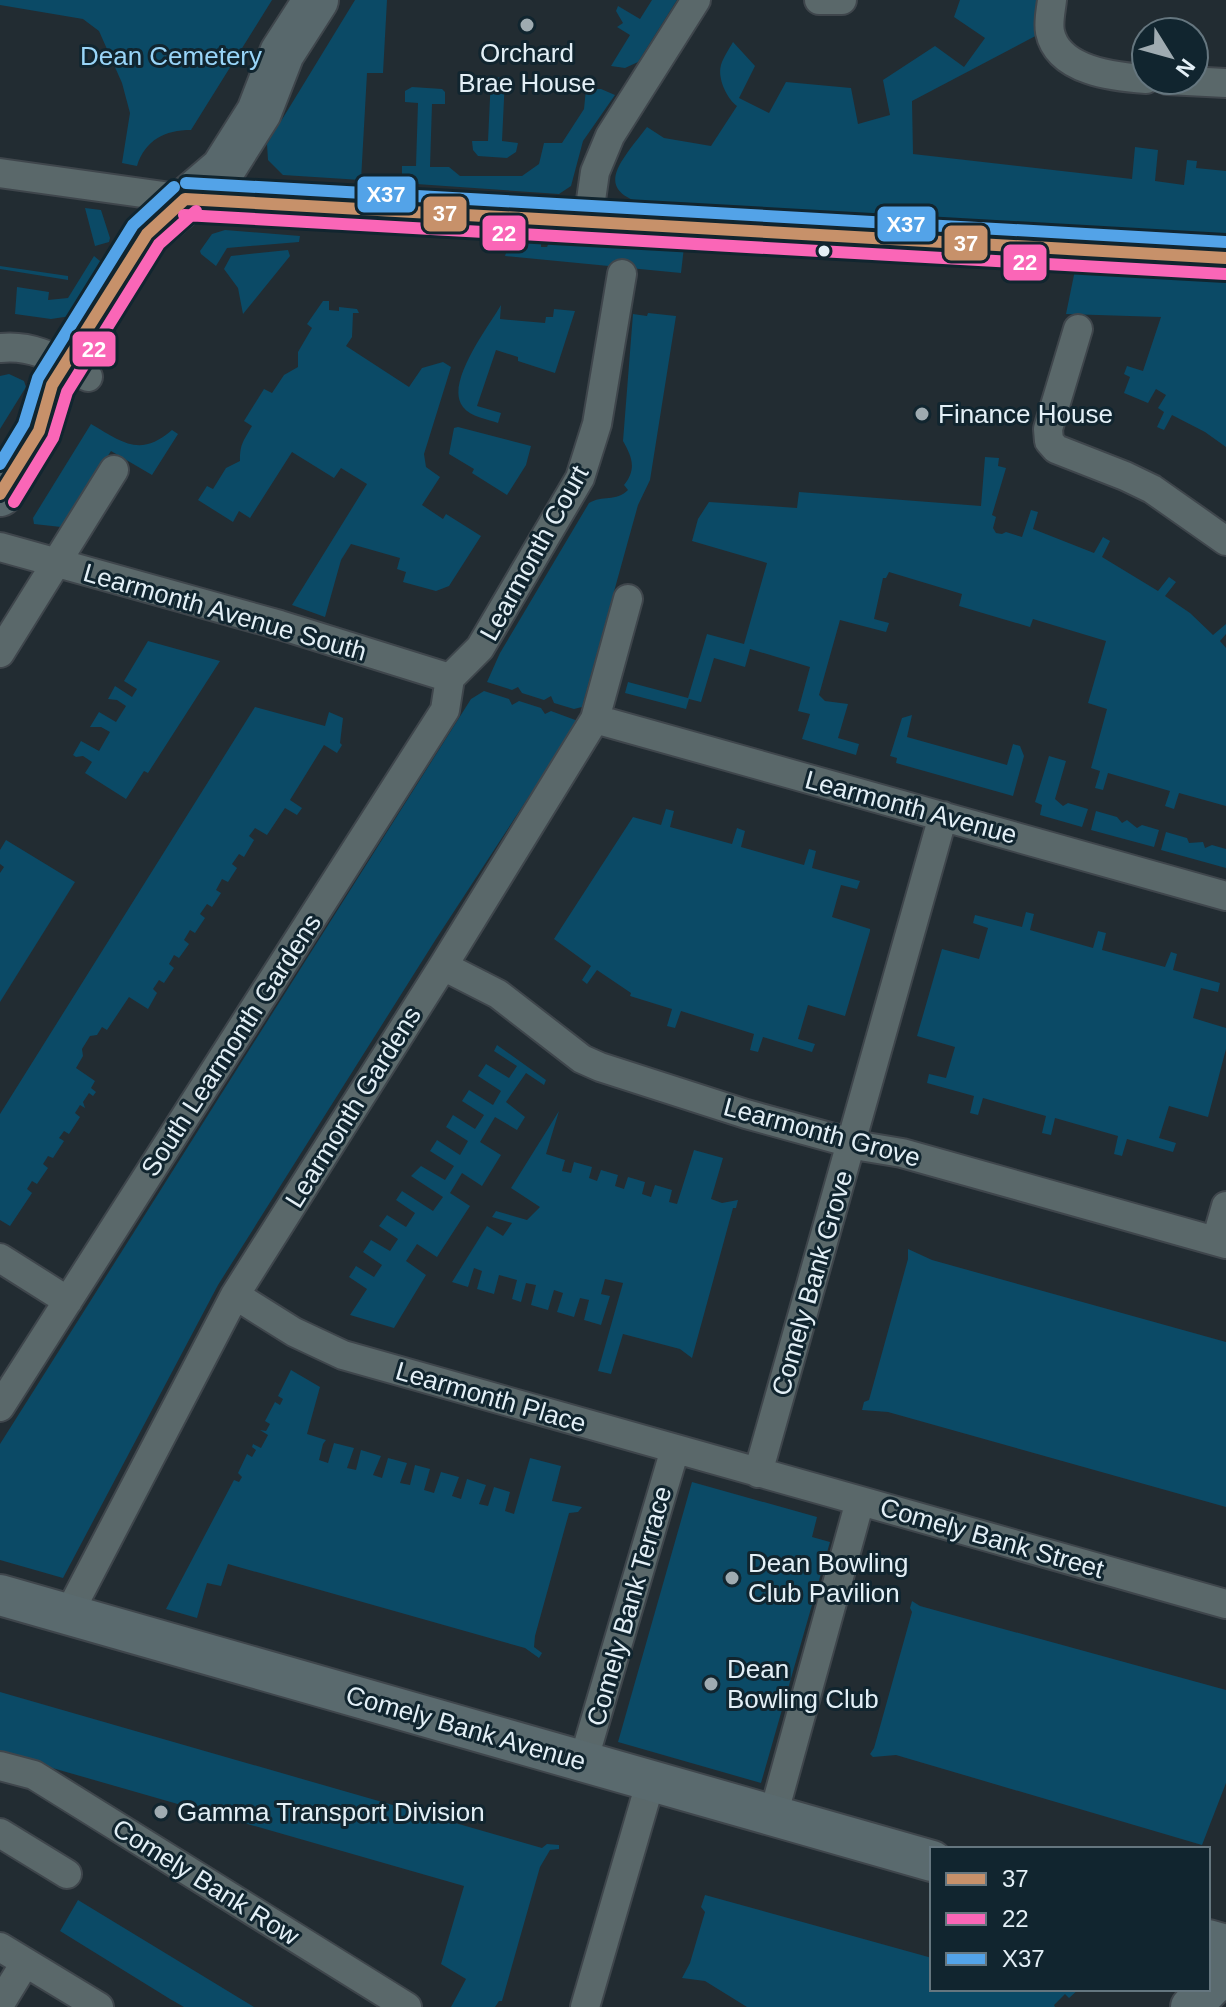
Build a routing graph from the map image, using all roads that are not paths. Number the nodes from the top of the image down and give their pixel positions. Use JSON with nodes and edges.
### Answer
{"nodes":[{"id":1,"x":316,"y":0,"type":"edge"},
{"id":2,"x":696,"y":0,"type":"edge"},
{"id":3,"x":819,"y":0,"type":"edge"},
{"id":4,"x":842,"y":0,"type":"edge"},
{"id":5,"x":1052,"y":0,"type":"edge"},
{"id":6,"x":1130,"y":77,"type":"edge"},
{"id":7,"x":0,"y":173,"type":"edge"},
{"id":8,"x":185,"y":199,"type":"junction"},
{"id":9,"x":588,"y":221,"type":"junction"},
{"id":10,"x":1226,"y":258,"type":"edge"},
{"id":11,"x":622,"y":274,"type":"dead end"},
{"id":12,"x":1078,"y":329,"type":"dead end"},
{"id":13,"x":0,"y":348,"type":"edge"},
{"id":14,"x":77,"y":371,"type":"junction"},
{"id":15,"x":114,"y":470,"type":"dead end"},
{"id":16,"x":0,"y":494,"type":"edge"},
{"id":17,"x":1226,"y":541,"type":"edge"},
{"id":18,"x":0,"y":547,"type":"edge"},
{"id":19,"x":55,"y":564,"type":"junction"},
{"id":20,"x":628,"y":599,"type":"dead end"},
{"id":21,"x":0,"y":653,"type":"edge"},
{"id":22,"x":450,"y":678,"type":"junction"},
{"id":23,"x":595,"y":719,"type":"junction"},
{"id":24,"x":943,"y":816,"type":"junction"},
{"id":25,"x":1226,"y":896,"type":"edge"},
{"id":26,"x":443,"y":966,"type":"junction"},
{"id":27,"x":851,"y":1143,"type":"junction"},
{"id":28,"x":1226,"y":1206,"type":"edge"},
{"id":29,"x":1221,"y":1242,"type":"edge"},
{"id":30,"x":0,"y":1258,"type":"edge"},
{"id":31,"x":235,"y":1295,"type":"junction"},
{"id":32,"x":68,"y":1301,"type":"junction"},
{"id":33,"x":0,"y":1407,"type":"edge"},
{"id":34,"x":675,"y":1449,"type":"junction"},
{"id":35,"x":758,"y":1473,"type":"junction"},
{"id":36,"x":860,"y":1501,"type":"junction"},
{"id":37,"x":0,"y":1595,"type":"edge"},
{"id":38,"x":1226,"y":1604,"type":"edge"},
{"id":39,"x":68,"y":1615,"type":"junction"},
{"id":40,"x":583,"y":1762,"type":"junction"},
{"id":41,"x":0,"y":1766,"type":"edge"},
{"id":42,"x":651,"y":1780,"type":"junction"},
{"id":43,"x":773,"y":1816,"type":"junction"},
{"id":44,"x":0,"y":1833,"type":"edge"},
{"id":45,"x":930,"y":1860,"type":"edge"},
{"id":46,"x":67,"y":1874,"type":"dead end"},
{"id":47,"x":0,"y":1947,"type":"edge"},
{"id":48,"x":25,"y":1963,"type":"junction"},
{"id":49,"x":1226,"y":1971,"type":"edge"},
{"id":50,"x":1210,"y":1987,"type":"edge"},
{"id":51,"x":1207,"y":1991,"type":"edge"},
{"id":52,"x":0,"y":2004,"type":"edge"},
{"id":53,"x":99,"y":2007,"type":"edge"},
{"id":54,"x":407,"y":2007,"type":"edge"},
{"id":55,"x":585,"y":2007,"type":"edge"},
{"id":56,"x":1191,"y":2007,"type":"edge"}],
"edges":[{"from":1,"to":8,"type":"main road"},
{"from":2,"to":9,"type":"street"},
{"from":3,"to":4,"type":"street"},
{"from":5,"to":6,"type":"street"},
{"from":7,"to":8,"type":"street"},
{"from":8,"to":9,"type":"street"},
{"from":8,"to":14,"type":"main road"},
{"from":9,"to":10,"type":"street"},
{"from":11,"to":22,"type":"street","name":"Learmonth Court"},
{"from":12,"to":17,"type":"street"},
{"from":13,"to":14,"type":"street"},
{"from":14,"to":16,"type":"main road"},
{"from":15,"to":19,"type":"street"},
{"from":18,"to":19,"type":"street","name":"Learmonth Avenue South"},
{"from":19,"to":21,"type":"street"},
{"from":19,"to":22,"type":"street","name":"Learmonth Avenue South"},
{"from":20,"to":23,"type":"street","name":"Learmonth Gardens"},
{"from":22,"to":32,"type":"street","name":"South Learmonth Gardens"},
{"from":23,"to":24,"type":"street","name":"Learmonth Avenue"},
{"from":23,"to":26,"type":"street","name":"Learmonth Gardens"},
{"from":24,"to":25,"type":"street","name":"Learmonth Avenue"},
{"from":24,"to":27,"type":"street","name":"Comely Bank Grove"},
{"from":26,"to":27,"type":"street","name":"Learmonth Grove"},
{"from":26,"to":31,"type":"street","name":"Learmonth Gardens"},
{"from":27,"to":29,"type":"street","name":"Learmonth Grove"},
{"from":27,"to":35,"type":"street","name":"Comely Bank Grove"},
{"from":28,"to":29,"type":"street"},
{"from":30,"to":32,"type":"street"},
{"from":31,"to":34,"type":"street","name":"Learmonth Place"},
{"from":31,"to":39,"type":"street","name":"Learmonth Gardens"},
{"from":32,"to":33,"type":"street","name":"South Learmonth Gardens"},
{"from":34,"to":35,"type":"street","name":"Learmonth Place"},
{"from":34,"to":40,"type":"street","name":"Comely Bank Terrace"},
{"from":35,"to":36,"type":"street","name":"Comely Bank Street"},
{"from":36,"to":38,"type":"street","name":"Comely Bank Street"},
{"from":36,"to":43,"type":"street"},
{"from":37,"to":39,"type":"street","name":"Comely Bank Avenue"},
{"from":39,"to":40,"type":"street","name":"Comely Bank Avenue"},
{"from":40,"to":42,"type":"street","name":"Comely Bank Avenue"},
{"from":41,"to":54,"type":"street","name":"Comely Bank Row"},
{"from":42,"to":43,"type":"street","name":"Comely Bank Avenue"},
{"from":42,"to":55,"type":"street"},
{"from":43,"to":45,"type":"street","name":"Comely Bank Avenue"},
{"from":44,"to":46,"type":"street"},
{"from":47,"to":48,"type":"street"},
{"from":48,"to":52,"type":"street"},
{"from":48,"to":53,"type":"street"},
{"from":49,"to":50,"type":"street"},
{"from":51,"to":56,"type":"street"}]}
